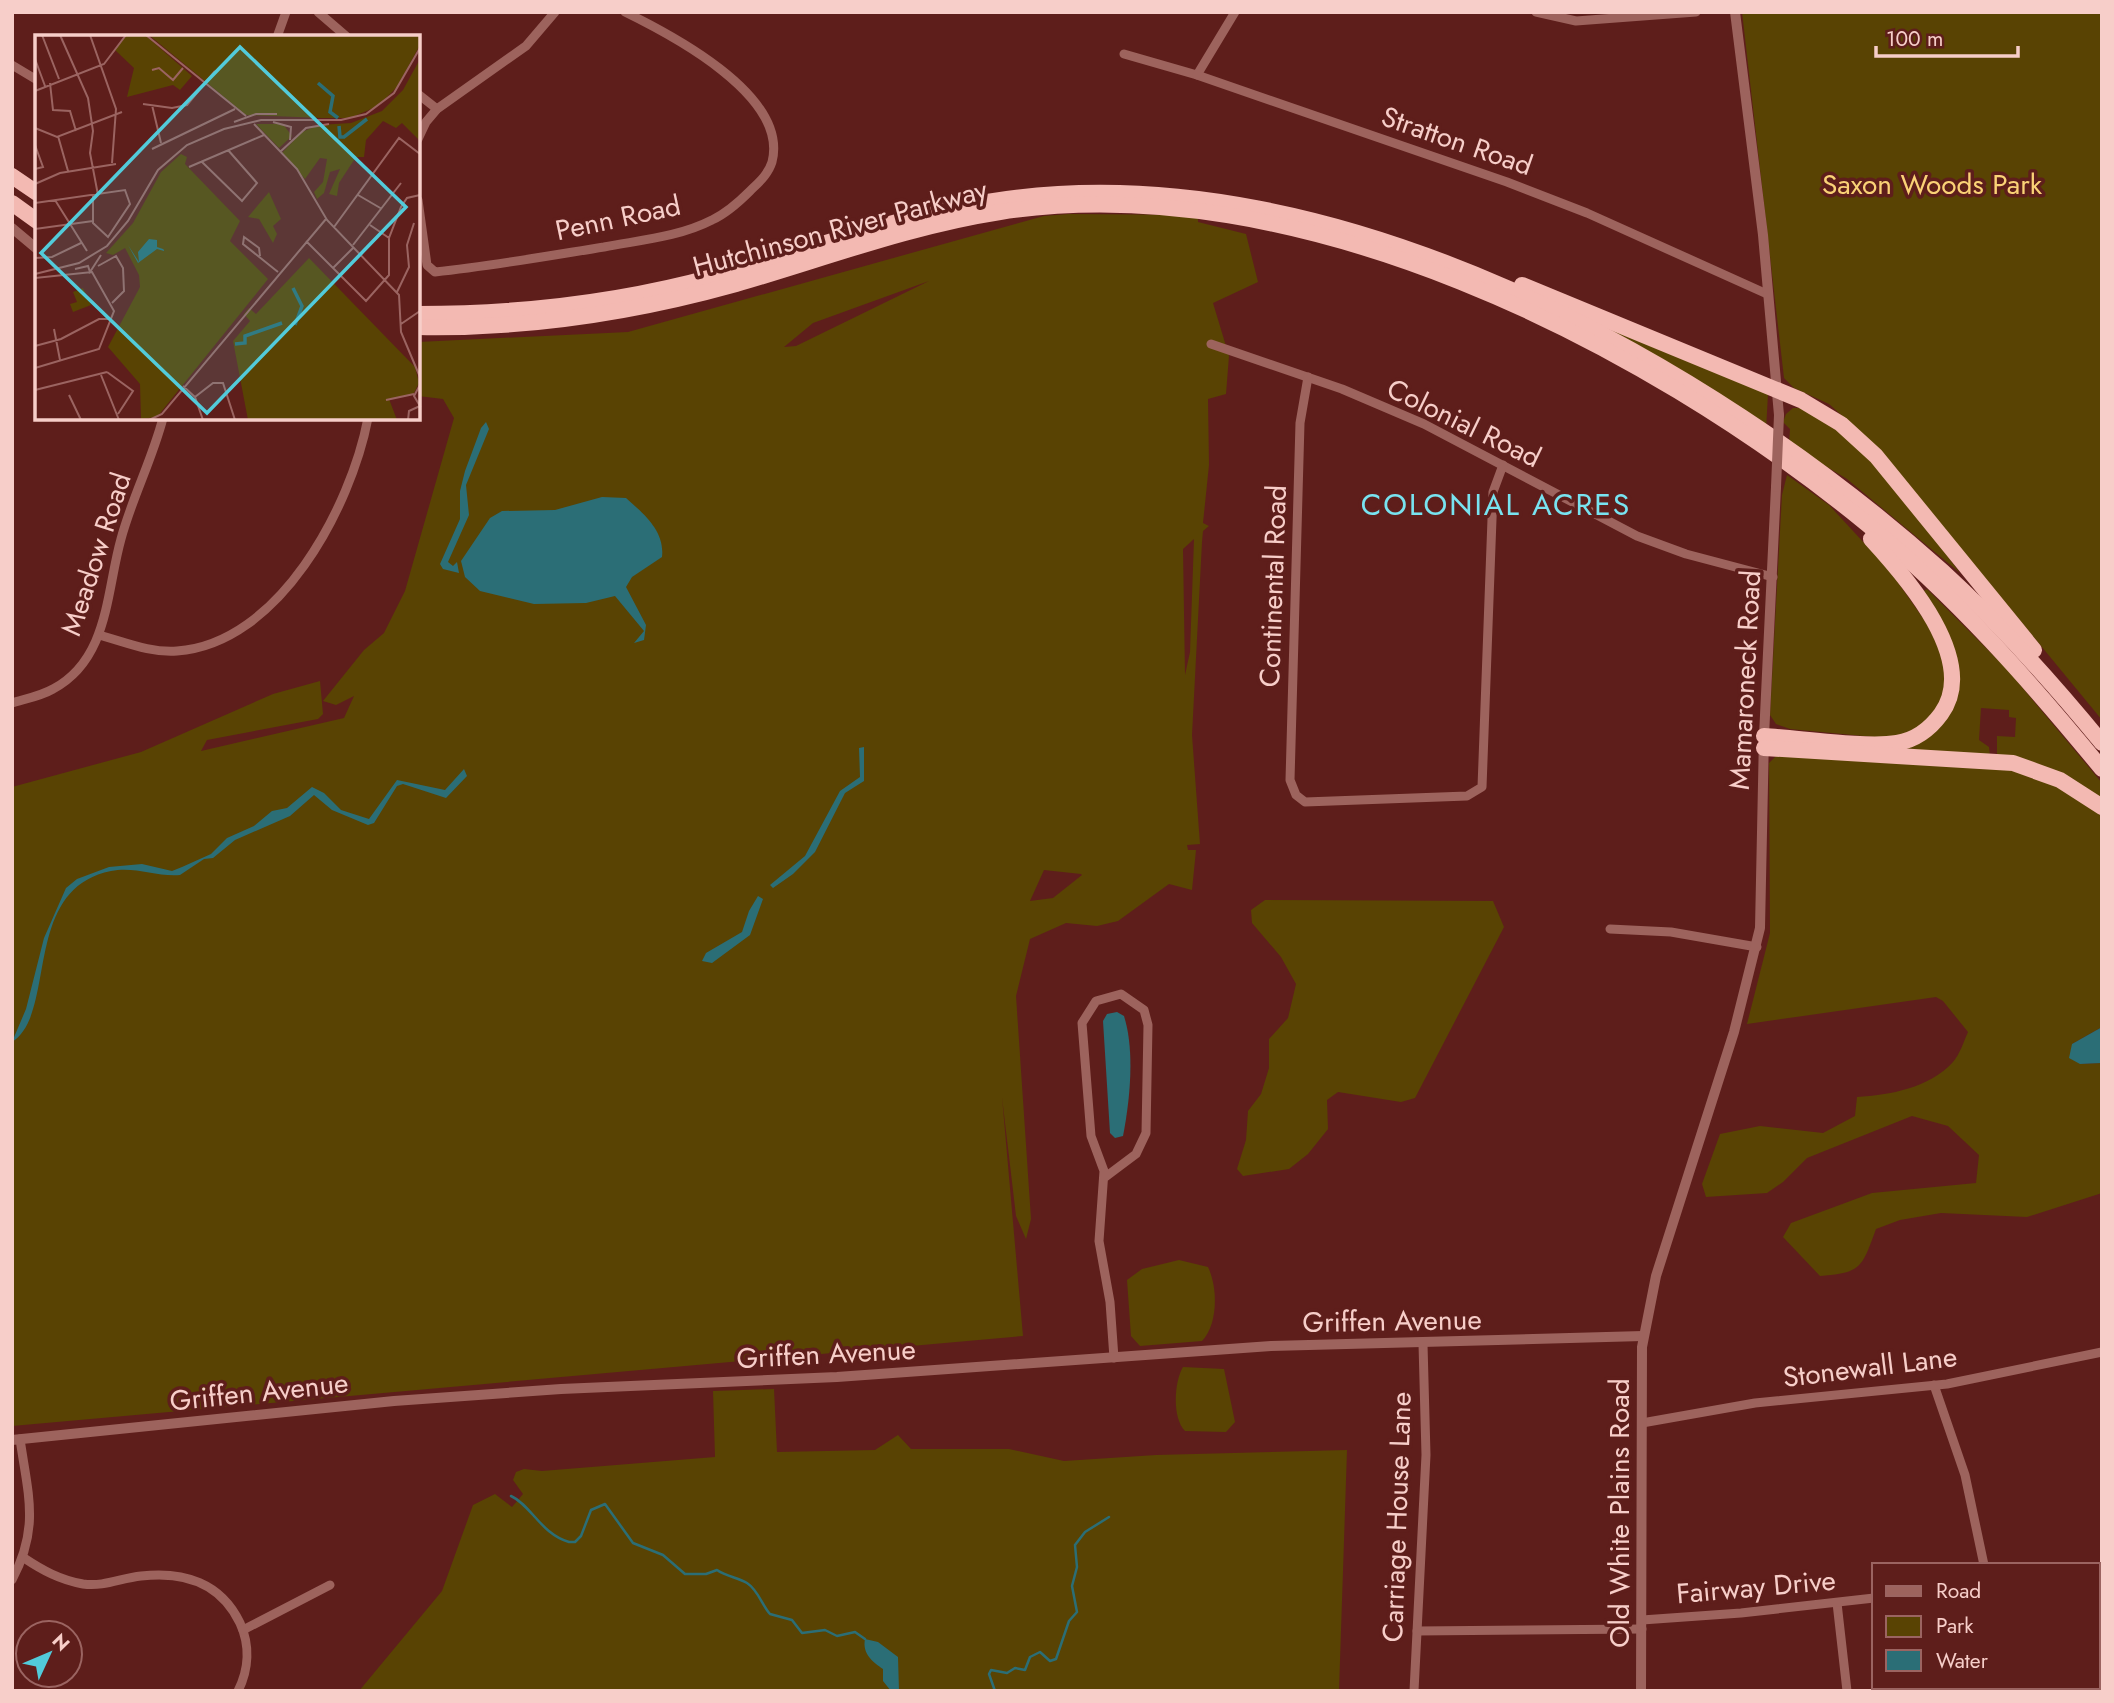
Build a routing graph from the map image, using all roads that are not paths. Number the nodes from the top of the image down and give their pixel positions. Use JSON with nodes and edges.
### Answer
{"nodes":[{"id":1,"x":286,"y":12,"type":"edge"},
{"id":2,"x":318,"y":12,"type":"edge"},
{"id":3,"x":555,"y":12,"type":"edge"},
{"id":4,"x":625,"y":12,"type":"edge"},
{"id":5,"x":1235,"y":12,"type":"edge"},
{"id":6,"x":1536,"y":12,"type":"edge"},
{"id":7,"x":1696,"y":12,"type":"edge"},
{"id":8,"x":1735,"y":12,"type":"edge"},
{"id":9,"x":278,"y":35,"type":"edge"},
{"id":10,"x":345,"y":35,"type":"edge"},
{"id":11,"x":1124,"y":54,"type":"dead end"},
{"id":12,"x":12,"y":65,"type":"edge"},
{"id":13,"x":1197,"y":75,"type":"junction"},
{"id":14,"x":35,"y":79,"type":"edge"},
{"id":15,"x":420,"y":96,"type":"edge"},
{"id":16,"x":437,"y":109,"type":"junction"},
{"id":17,"x":420,"y":135,"type":"edge"},
{"id":18,"x":12,"y":176,"type":"edge"},
{"id":19,"x":12,"y":190,"type":"edge"},
{"id":20,"x":35,"y":191,"type":"edge"},
{"id":21,"x":12,"y":202,"type":"edge"},
{"id":22,"x":35,"y":206,"type":"edge"},
{"id":23,"x":420,"y":214,"type":"edge"},
{"id":24,"x":35,"y":219,"type":"edge"},
{"id":25,"x":12,"y":228,"type":"edge"},
{"id":26,"x":35,"y":247,"type":"edge"},
{"id":27,"x":1439,"y":261,"type":"junction"},
{"id":28,"x":1767,"y":294,"type":"junction"},
{"id":29,"x":420,"y":314,"type":"edge"},
{"id":30,"x":564,"y":320,"type":"junction"},
{"id":31,"x":420,"y":327,"type":"edge"},
{"id":32,"x":420,"y":333,"type":"edge"},
{"id":33,"x":1211,"y":344,"type":"dead end"},
{"id":34,"x":1308,"y":377,"type":"junction"},
{"id":35,"x":1778,"y":391,"type":"junction"},
{"id":36,"x":162,"y":420,"type":"edge"},
{"id":37,"x":367,"y":420,"type":"edge"},
{"id":38,"x":1503,"y":465,"type":"junction"},
{"id":39,"x":1834,"y":498,"type":"junction"},
{"id":40,"x":1773,"y":576,"type":"junction"},
{"id":41,"x":99,"y":635,"type":"junction"},
{"id":42,"x":12,"y":703,"type":"edge"},
{"id":43,"x":2087,"y":726,"type":"junction"},
{"id":44,"x":1764,"y":742,"type":"junction"},
{"id":45,"x":2102,"y":743,"type":"edge"},
{"id":46,"x":2102,"y":769,"type":"edge"},
{"id":47,"x":2102,"y":807,"type":"edge"},
{"id":48,"x":1610,"y":929,"type":"dead end"},
{"id":49,"x":1757,"y":947,"type":"junction"},
{"id":50,"x":1104,"y":1178,"type":"junction"},
{"id":51,"x":1643,"y":1336,"type":"junction"},
{"id":52,"x":1423,"y":1344,"type":"junction"},
{"id":53,"x":2102,"y":1352,"type":"edge"},
{"id":54,"x":1114,"y":1359,"type":"junction"},
{"id":55,"x":1934,"y":1385,"type":"junction"},
{"id":56,"x":1642,"y":1423,"type":"junction"},
{"id":57,"x":16,"y":1439,"type":"edge"},
{"id":58,"x":24,"y":1558,"type":"junction"},
{"id":59,"x":1984,"y":1563,"type":"edge"},
{"id":60,"x":12,"y":1580,"type":"edge"},
{"id":61,"x":330,"y":1585,"type":"dead end"},
{"id":62,"x":1872,"y":1598,"type":"edge"},
{"id":63,"x":1837,"y":1603,"type":"junction"},
{"id":64,"x":1638,"y":1626,"type":"junction"},
{"id":65,"x":243,"y":1630,"type":"junction"},
{"id":66,"x":1418,"y":1632,"type":"junction"},
{"id":67,"x":239,"y":1691,"type":"edge"},
{"id":68,"x":1414,"y":1691,"type":"edge"},
{"id":69,"x":1641,"y":1691,"type":"edge"},
{"id":70,"x":1847,"y":1691,"type":"edge"}],
"edges":[{"from":1,"to":9,"type":"street"},
{"from":2,"to":10,"type":"street"},
{"from":3,"to":16,"type":"street"},
{"from":4,"to":23,"type":"street","name":"Penn Road"},
{"from":5,"to":13,"type":"street"},
{"from":6,"to":7,"type":"street"},
{"from":8,"to":28,"type":"street","name":"Mamaroneck Road"},
{"from":11,"to":13,"type":"street","name":"Stratton Road"},
{"from":12,"to":14,"type":"street"},
{"from":13,"to":28,"type":"street","name":"Stratton Road"},
{"from":15,"to":16,"type":"street"},
{"from":16,"to":17,"type":"street"},
{"from":18,"to":20,"type":"highway"},
{"from":19,"to":22,"type":"highway"},
{"from":21,"to":24,"type":"highway"},
{"from":25,"to":26,"type":"street"},
{"from":27,"to":29,"type":"highway","name":"Hutchinson River Parkway"},
{"from":27,"to":35,"type":"highway"},
{"from":27,"to":43,"type":"highway","name":"Hutchinson River Parkway"},
{"from":28,"to":35,"type":"street","name":"Mamaroneck Road"},
{"from":30,"to":31,"type":"highway","name":"Hutchinson River Parkway"},
{"from":30,"to":32,"type":"highway"},
{"from":30,"to":39,"type":"highway","name":"Hutchinson River Parkway"},
{"from":33,"to":34,"type":"street","name":"Colonial Road"},
{"from":34,"to":38,"type":"street","name":"Colonial Road"},
{"from":34,"to":38,"type":"street","name":"Continental Road"},
{"from":35,"to":40,"type":"street","name":"Mamaroneck Road","bridge":true},
{"from":35,"to":43,"type":"highway"},
{"from":36,"to":41,"type":"street","name":"Meadow Road"},
{"from":37,"to":41,"type":"street"},
{"from":38,"to":40,"type":"street","name":"Colonial Road"},
{"from":39,"to":44,"type":"highway"},
{"from":39,"to":46,"type":"highway","name":"Hutchinson River Parkway"},
{"from":40,"to":44,"type":"street","name":"Mamaroneck Road"},
{"from":41,"to":42,"type":"street","name":"Meadow Road"},
{"from":43,"to":45,"type":"highway","name":"Hutchinson River Parkway"},
{"from":44,"to":47,"type":"highway"},
{"from":44,"to":49,"type":"street","name":"Mamaroneck Road"},
{"from":48,"to":49,"type":"street"},
{"from":49,"to":51,"type":"street","name":"Mamaroneck Road"},
{"from":50,"to":50,"type":"street"},
{"from":50,"to":54,"type":"street"},
{"from":51,"to":52,"type":"street","name":"Griffen Avenue"},
{"from":51,"to":56,"type":"street","name":"Old White Plains Road"},
{"from":52,"to":54,"type":"street","name":"Griffen Avenue"},
{"from":52,"to":66,"type":"street","name":"Carriage House Lane"},
{"from":53,"to":55,"type":"street","name":"Stonewall Lane"},
{"from":54,"to":57,"type":"street","name":"Griffen Avenue"},
{"from":55,"to":56,"type":"street","name":"Stonewall Lane"},
{"from":55,"to":59,"type":"street"},
{"from":56,"to":64,"type":"street","name":"Old White Plains Road"},
{"from":57,"to":58,"type":"street"},
{"from":58,"to":60,"type":"street"},
{"from":58,"to":65,"type":"street"},
{"from":61,"to":65,"type":"street"},
{"from":62,"to":63,"type":"street","name":"Fairway Drive"},
{"from":63,"to":64,"type":"street","name":"Fairway Drive"},
{"from":63,"to":70,"type":"street"},
{"from":64,"to":66,"type":"street","name":"Fairway Drive"},
{"from":64,"to":69,"type":"street","name":"Old White Plains Road"},
{"from":65,"to":67,"type":"street"},
{"from":66,"to":68,"type":"street","name":"Carriage House Lane"}]}
